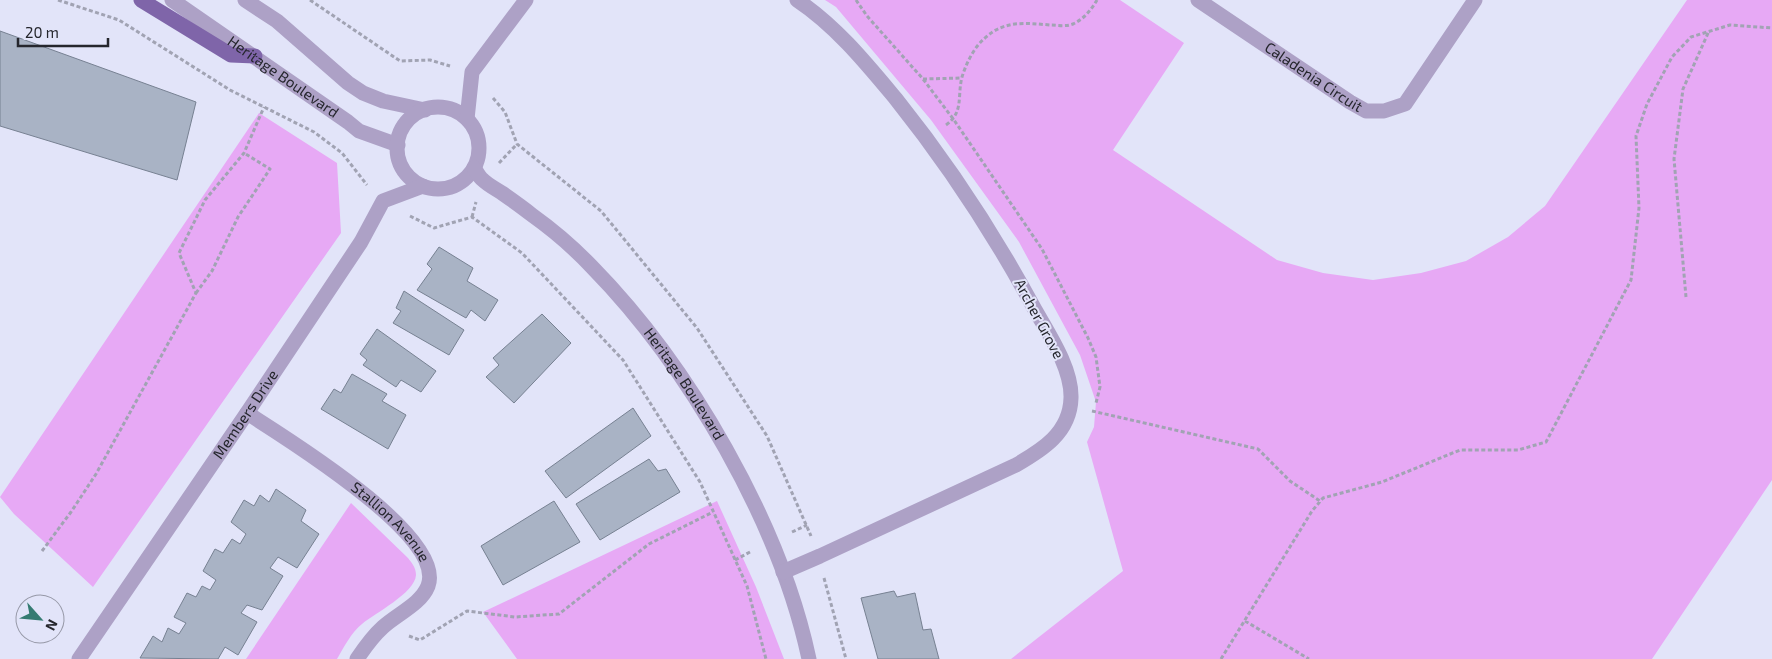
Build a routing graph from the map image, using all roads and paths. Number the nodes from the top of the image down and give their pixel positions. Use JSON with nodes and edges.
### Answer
{"nodes":[{"id":1,"x":58,"y":0,"type":"edge"},
{"id":2,"x":142,"y":0,"type":"edge"},
{"id":3,"x":172,"y":0,"type":"edge"},
{"id":4,"x":245,"y":0,"type":"edge"},
{"id":5,"x":526,"y":0,"type":"edge"},
{"id":6,"x":797,"y":0,"type":"edge"},
{"id":7,"x":856,"y":0,"type":"edge"},
{"id":8,"x":1097,"y":0,"type":"edge"},
{"id":9,"x":1198,"y":0,"type":"edge"},
{"id":10,"x":1475,"y":0,"type":"edge"},
{"id":11,"x":1772,"y":28,"type":"edge"},
{"id":12,"x":1709,"y":31,"type":"junction"},
{"id":13,"x":255,"y":56,"type":"junction"},
{"id":14,"x":962,"y":78,"type":"junction"},
{"id":15,"x":923,"y":80,"type":"junction"},
{"id":16,"x":264,"y":107,"type":"junction"},
{"id":17,"x":425,"y":110,"type":"junction"},
{"id":18,"x":467,"y":119,"type":"junction"},
{"id":19,"x":954,"y":120,"type":"junction"},
{"id":20,"x":927,"y":139,"type":"junction"},
{"id":21,"x":398,"y":145,"type":"junction"},
{"id":22,"x":244,"y":153,"type":"junction"},
{"id":23,"x":474,"y":168,"type":"junction"},
{"id":24,"x":423,"y":186,"type":"junction"},
{"id":25,"x":384,"y":201,"type":"junction"},
{"id":26,"x":196,"y":293,"type":"junction"},
{"id":27,"x":1686,"y":297,"type":"dead end"},
{"id":28,"x":1069,"y":406,"type":"junction"},
{"id":29,"x":1094,"y":411,"type":"junction"},
{"id":30,"x":247,"y":413,"type":"junction"},
{"id":31,"x":1320,"y":501,"type":"junction"},
{"id":32,"x":713,"y":512,"type":"junction"},
{"id":33,"x":42,"y":550,"type":"dead end"},
{"id":34,"x":783,"y":572,"type":"junction"},
{"id":35,"x":1245,"y":621,"type":"junction"},
{"id":36,"x":383,"y":627,"type":"junction"},
{"id":37,"x":79,"y":659,"type":"edge"},
{"id":38,"x":357,"y":659,"type":"edge"},
{"id":39,"x":766,"y":659,"type":"edge"},
{"id":40,"x":809,"y":659,"type":"edge"},
{"id":41,"x":1221,"y":659,"type":"edge"},
{"id":42,"x":1309,"y":659,"type":"edge"}],
"edges":[{"from":1,"to":16,"type":"path"},
{"from":2,"to":13,"type":"main road"},
{"from":3,"to":13,"type":"street","name":"Heritage Boulevard"},
{"from":4,"to":17,"type":"street"},
{"from":5,"to":18,"type":"street"},
{"from":6,"to":20,"type":"street","name":"Archer Grove"},
{"from":7,"to":15,"type":"path"},
{"from":8,"to":14,"type":"path"},
{"from":9,"to":10,"type":"street","name":"Caladenia Circuit"},
{"from":11,"to":12,"type":"path"},
{"from":12,"to":27,"type":"path"},
{"from":12,"to":31,"type":"path"},
{"from":13,"to":21,"type":"street","name":"Heritage Boulevard"},
{"from":14,"to":15,"type":"path"},
{"from":14,"to":19,"type":"path"},
{"from":15,"to":19,"type":"path"},
{"from":16,"to":22,"type":"path"},
{"from":16,"to":25,"type":"path"},
{"from":17,"to":18,"type":"street"},
{"from":17,"to":21,"type":"street"},
{"from":18,"to":23,"type":"street"},
{"from":19,"to":20,"type":"path"},
{"from":19,"to":29,"type":"path"},
{"from":20,"to":28,"type":"street","name":"Archer Grove"},
{"from":21,"to":24,"type":"street"},
{"from":22,"to":26,"type":"path"},
{"from":22,"to":26,"type":"path"},
{"from":23,"to":24,"type":"street"},
{"from":23,"to":34,"type":"street","name":"Heritage Boulevard"},
{"from":24,"to":25,"type":"street"},
{"from":25,"to":30,"type":"street","name":"Members Drive"},
{"from":25,"to":32,"type":"path"},
{"from":26,"to":33,"type":"path"},
{"from":28,"to":29,"type":"path"},
{"from":28,"to":34,"type":"street","name":"Archer Grove"},
{"from":29,"to":31,"type":"path"},
{"from":30,"to":36,"type":"street","name":"Stallion Avenue"},
{"from":30,"to":37,"type":"street","name":"Members Drive"},
{"from":31,"to":35,"type":"path"},
{"from":32,"to":36,"type":"path"},
{"from":32,"to":39,"type":"path"},
{"from":34,"to":40,"type":"street","name":"Heritage Boulevard"},
{"from":35,"to":41,"type":"path"},
{"from":35,"to":42,"type":"path"},
{"from":36,"to":38,"type":"street","name":"Stallion Avenue"}]}
